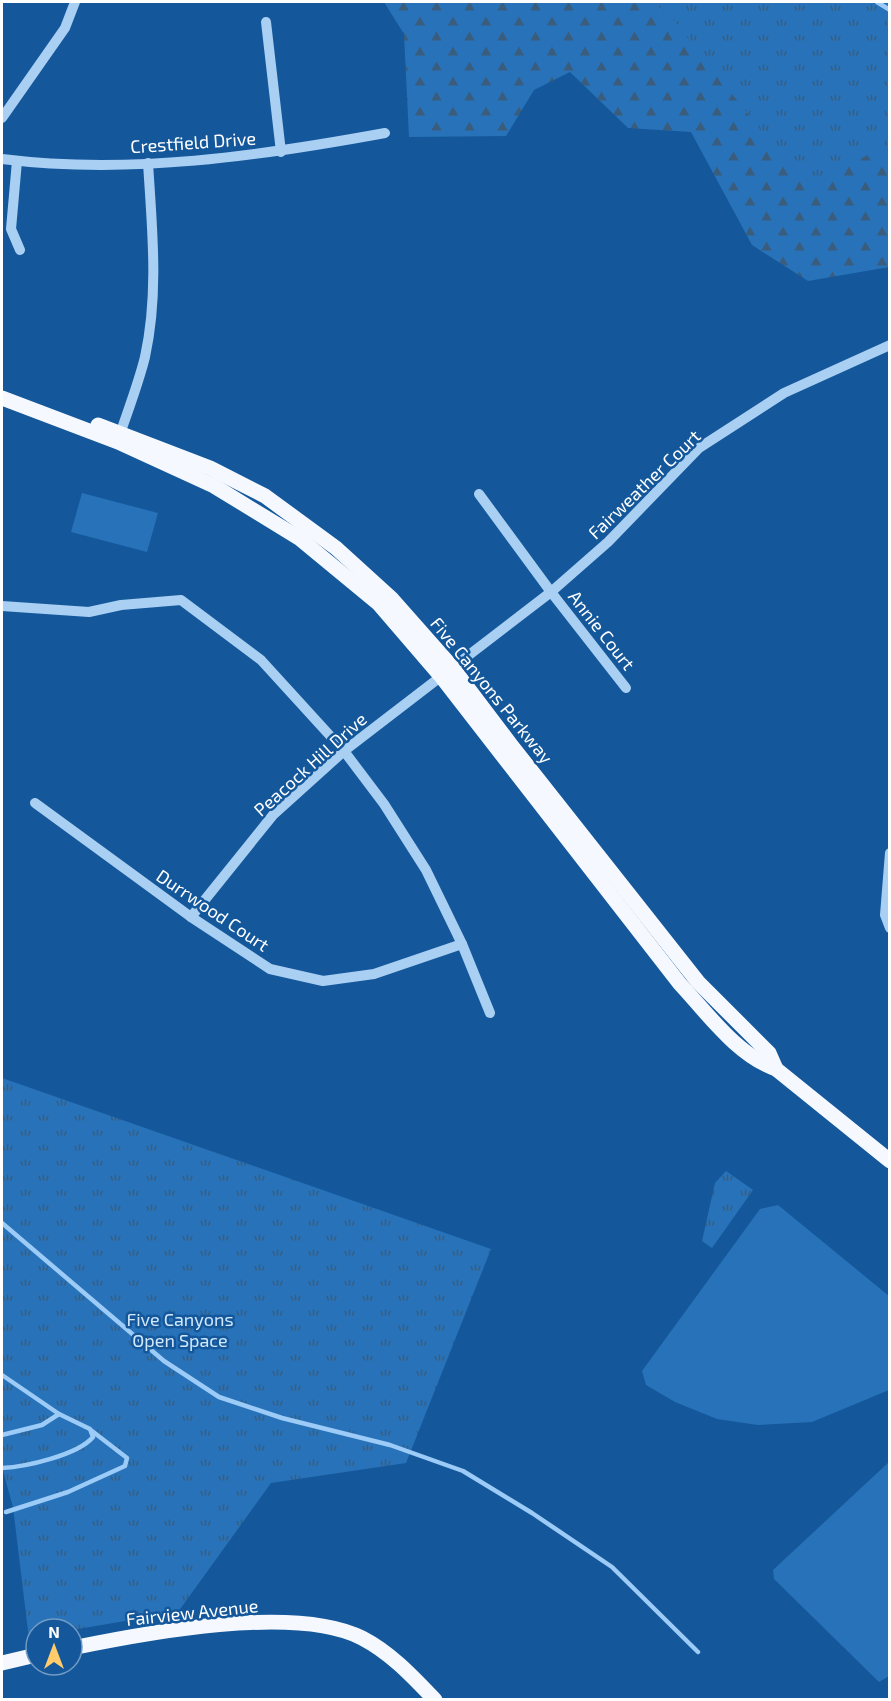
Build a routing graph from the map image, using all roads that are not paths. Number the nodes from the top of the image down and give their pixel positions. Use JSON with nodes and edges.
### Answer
{"nodes":[{"id":1,"x":75,"y":2,"type":"edge"},
{"id":2,"x":266,"y":22,"type":"dead end"},
{"id":3,"x":2,"y":118,"type":"edge"},
{"id":4,"x":386,"y":133,"type":"dead end"},
{"id":5,"x":281,"y":152,"type":"junction"},
{"id":6,"x":2,"y":159,"type":"edge"},
{"id":7,"x":17,"y":161,"type":"junction"},
{"id":8,"x":148,"y":164,"type":"junction"},
{"id":9,"x":20,"y":250,"type":"dead end"},
{"id":10,"x":890,"y":345,"type":"edge"},
{"id":11,"x":2,"y":387,"type":"edge"},
{"id":12,"x":2,"y":398,"type":"edge"},
{"id":13,"x":119,"y":437,"type":"junction"},
{"id":14,"x":479,"y":494,"type":"dead end"},
{"id":15,"x":551,"y":592,"type":"junction"},
{"id":16,"x":2,"y":606,"type":"edge"},
{"id":17,"x":446,"y":671,"type":"junction"},
{"id":18,"x":626,"y":688,"type":"dead end"},
{"id":19,"x":344,"y":751,"type":"junction"},
{"id":20,"x":35,"y":803,"type":"dead end"},
{"id":21,"x":890,"y":853,"type":"edge"},
{"id":22,"x":191,"y":917,"type":"junction"},
{"id":23,"x":890,"y":928,"type":"edge"},
{"id":24,"x":462,"y":944,"type":"junction"},
{"id":25,"x":490,"y":1013,"type":"dead end"},
{"id":26,"x":890,"y":1161,"type":"edge"},
{"id":27,"x":84,"y":1646,"type":"edge"},
{"id":28,"x":24,"y":1658,"type":"edge"},
{"id":29,"x":2,"y":1663,"type":"edge"},
{"id":30,"x":435,"y":1700,"type":"edge"}],
"edges":[{"from":1,"to":3,"type":"street"},
{"from":2,"to":5,"type":"street"},
{"from":4,"to":5,"type":"street","name":"Crestfield Drive"},
{"from":5,"to":8,"type":"street","name":"Crestfield Drive"},
{"from":6,"to":7,"type":"street","name":"Crestfield Drive"},
{"from":7,"to":8,"type":"street","name":"Crestfield Drive"},
{"from":7,"to":9,"type":"street"},
{"from":8,"to":13,"type":"street"},
{"from":10,"to":15,"type":"street","name":"Fairweather Court"},
{"from":11,"to":13,"type":"main road","name":"Five Canyons Parkway"},
{"from":12,"to":13,"type":"main road","name":"Five Canyons Parkway"},
{"from":13,"to":17,"type":"main road","name":"Five Canyons Parkway"},
{"from":14,"to":15,"type":"street","name":"Annie Court"},
{"from":15,"to":17,"type":"street","name":"Fairweather Court"},
{"from":15,"to":18,"type":"street","name":"Annie Court"},
{"from":16,"to":19,"type":"street"},
{"from":17,"to":19,"type":"street","name":"Peacock Hill Drive"},
{"from":17,"to":26,"type":"main road","name":"Five Canyons Parkway"},
{"from":19,"to":22,"type":"street","name":"Peacock Hill Drive"},
{"from":19,"to":24,"type":"street"},
{"from":20,"to":22,"type":"street","name":"Durrwood Court"},
{"from":21,"to":23,"type":"street"},
{"from":22,"to":24,"type":"street","name":"Durrwood Court"},
{"from":24,"to":25,"type":"street"},
{"from":27,"to":30,"type":"main road","name":"Fairview Avenue"},
{"from":28,"to":29,"type":"main road"}]}
